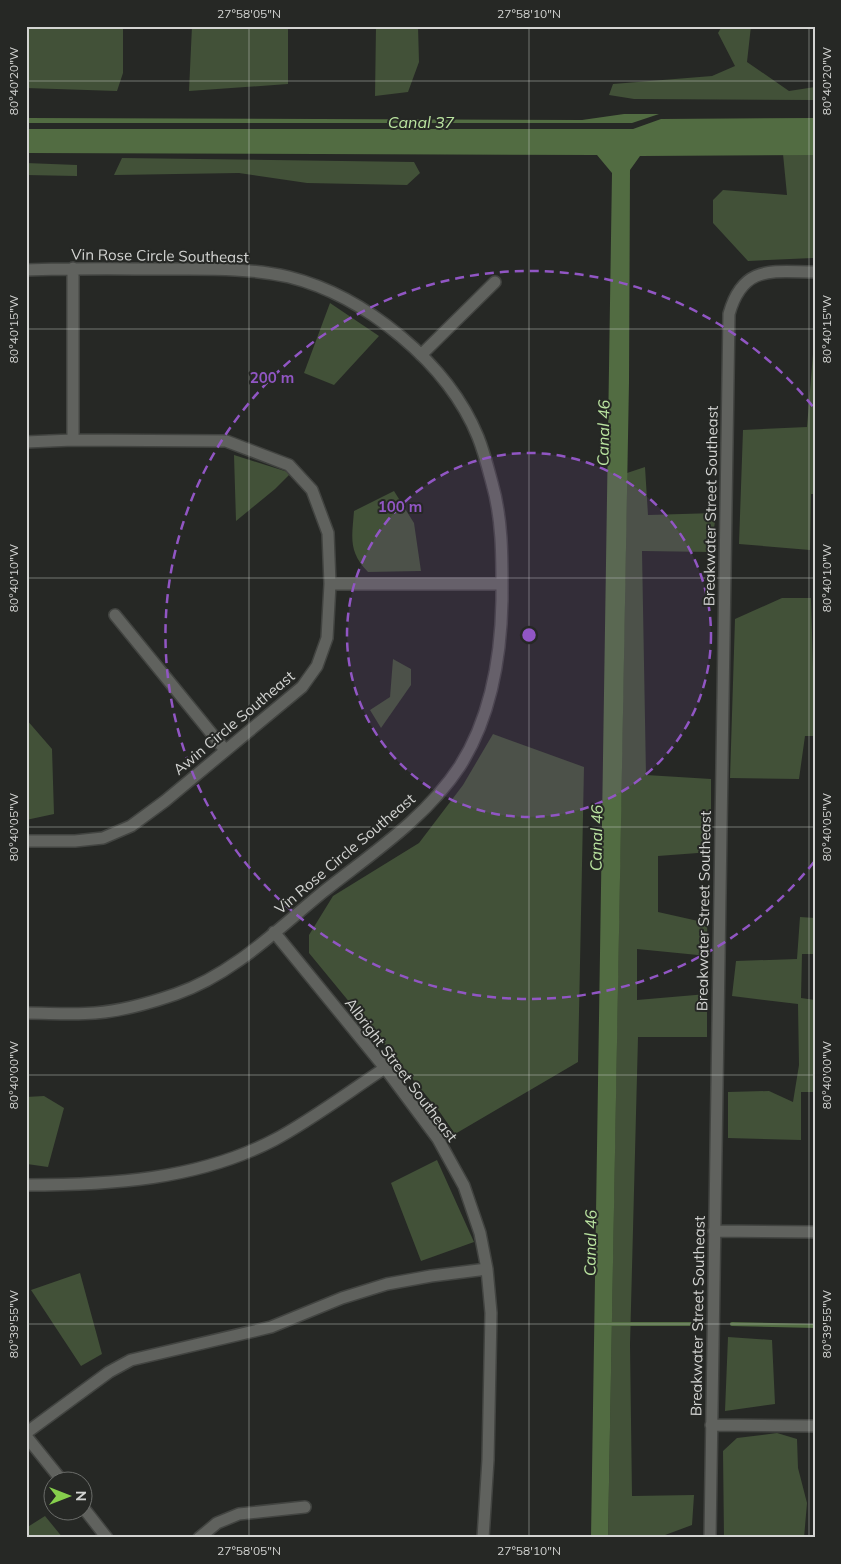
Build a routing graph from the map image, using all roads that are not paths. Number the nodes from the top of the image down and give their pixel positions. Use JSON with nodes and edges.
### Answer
{"nodes":[{"id":1,"x":73,"y":268,"type":"junction"},
{"id":2,"x":26,"y":270,"type":"edge"},
{"id":3,"x":815,"y":272,"type":"edge"},
{"id":4,"x":495,"y":282,"type":"dead end"},
{"id":5,"x":421,"y":355,"type":"junction"},
{"id":6,"x":73,"y":440,"type":"junction"},
{"id":7,"x":26,"y":442,"type":"edge"},
{"id":8,"x":330,"y":584,"type":"junction"},
{"id":9,"x":502,"y":584,"type":"junction"},
{"id":10,"x":114,"y":615,"type":"dead end"},
{"id":11,"x":225,"y":750,"type":"junction"},
{"id":12,"x":26,"y":841,"type":"edge"},
{"id":13,"x":274,"y":932,"type":"junction"},
{"id":14,"x":26,"y":1013,"type":"edge"},
{"id":15,"x":385,"y":1068,"type":"junction"},
{"id":16,"x":26,"y":1185,"type":"edge"},
{"id":17,"x":714,"y":1231,"type":"junction"},
{"id":18,"x":815,"y":1232,"type":"edge"},
{"id":19,"x":487,"y":1269,"type":"junction"},
{"id":20,"x":711,"y":1425,"type":"junction"},
{"id":21,"x":815,"y":1426,"type":"edge"},
{"id":22,"x":26,"y":1434,"type":"edge"},
{"id":23,"x":55,"y":1472,"type":"edge"},
{"id":24,"x":305,"y":1507,"type":"dead end"},
{"id":25,"x":92,"y":1518,"type":"edge"},
{"id":26,"x":108,"y":1538,"type":"edge"},
{"id":27,"x":199,"y":1538,"type":"edge"},
{"id":28,"x":483,"y":1538,"type":"edge"},
{"id":29,"x":710,"y":1538,"type":"edge"}],
"edges":[{"from":1,"to":2,"type":"street","name":"Vin Rose Circle Southeast"},
{"from":1,"to":5,"type":"street","name":"Vin Rose Circle Southeast"},
{"from":1,"to":6,"type":"street"},
{"from":3,"to":17,"type":"street","name":"Breakwater Street Southeast"},
{"from":4,"to":5,"type":"street"},
{"from":5,"to":9,"type":"street","name":"Vin Rose Circle Southeast"},
{"from":6,"to":7,"type":"street","name":"Awin Circle Southeast"},
{"from":6,"to":8,"type":"street","name":"Awin Circle Southeast"},
{"from":8,"to":9,"type":"street"},
{"from":8,"to":11,"type":"street","name":"Awin Circle Southeast"},
{"from":9,"to":13,"type":"street","name":"Vin Rose Circle Southeast"},
{"from":10,"to":11,"type":"street"},
{"from":11,"to":12,"type":"street","name":"Awin Circle Southeast"},
{"from":13,"to":14,"type":"street","name":"Vin Rose Circle Southeast"},
{"from":13,"to":15,"type":"street","name":"Albright Street Southeast"},
{"from":15,"to":16,"type":"street"},
{"from":15,"to":19,"type":"street","name":"Albright Street Southeast"},
{"from":17,"to":18,"type":"street"},
{"from":17,"to":20,"type":"street","name":"Breakwater Street Southeast"},
{"from":19,"to":22,"type":"street"},
{"from":19,"to":28,"type":"street","name":"Albright Street Southeast"},
{"from":20,"to":21,"type":"street"},
{"from":20,"to":29,"type":"street","name":"Breakwater Street Southeast"},
{"from":22,"to":23,"type":"street"},
{"from":24,"to":27,"type":"street"},
{"from":25,"to":26,"type":"street"}]}
